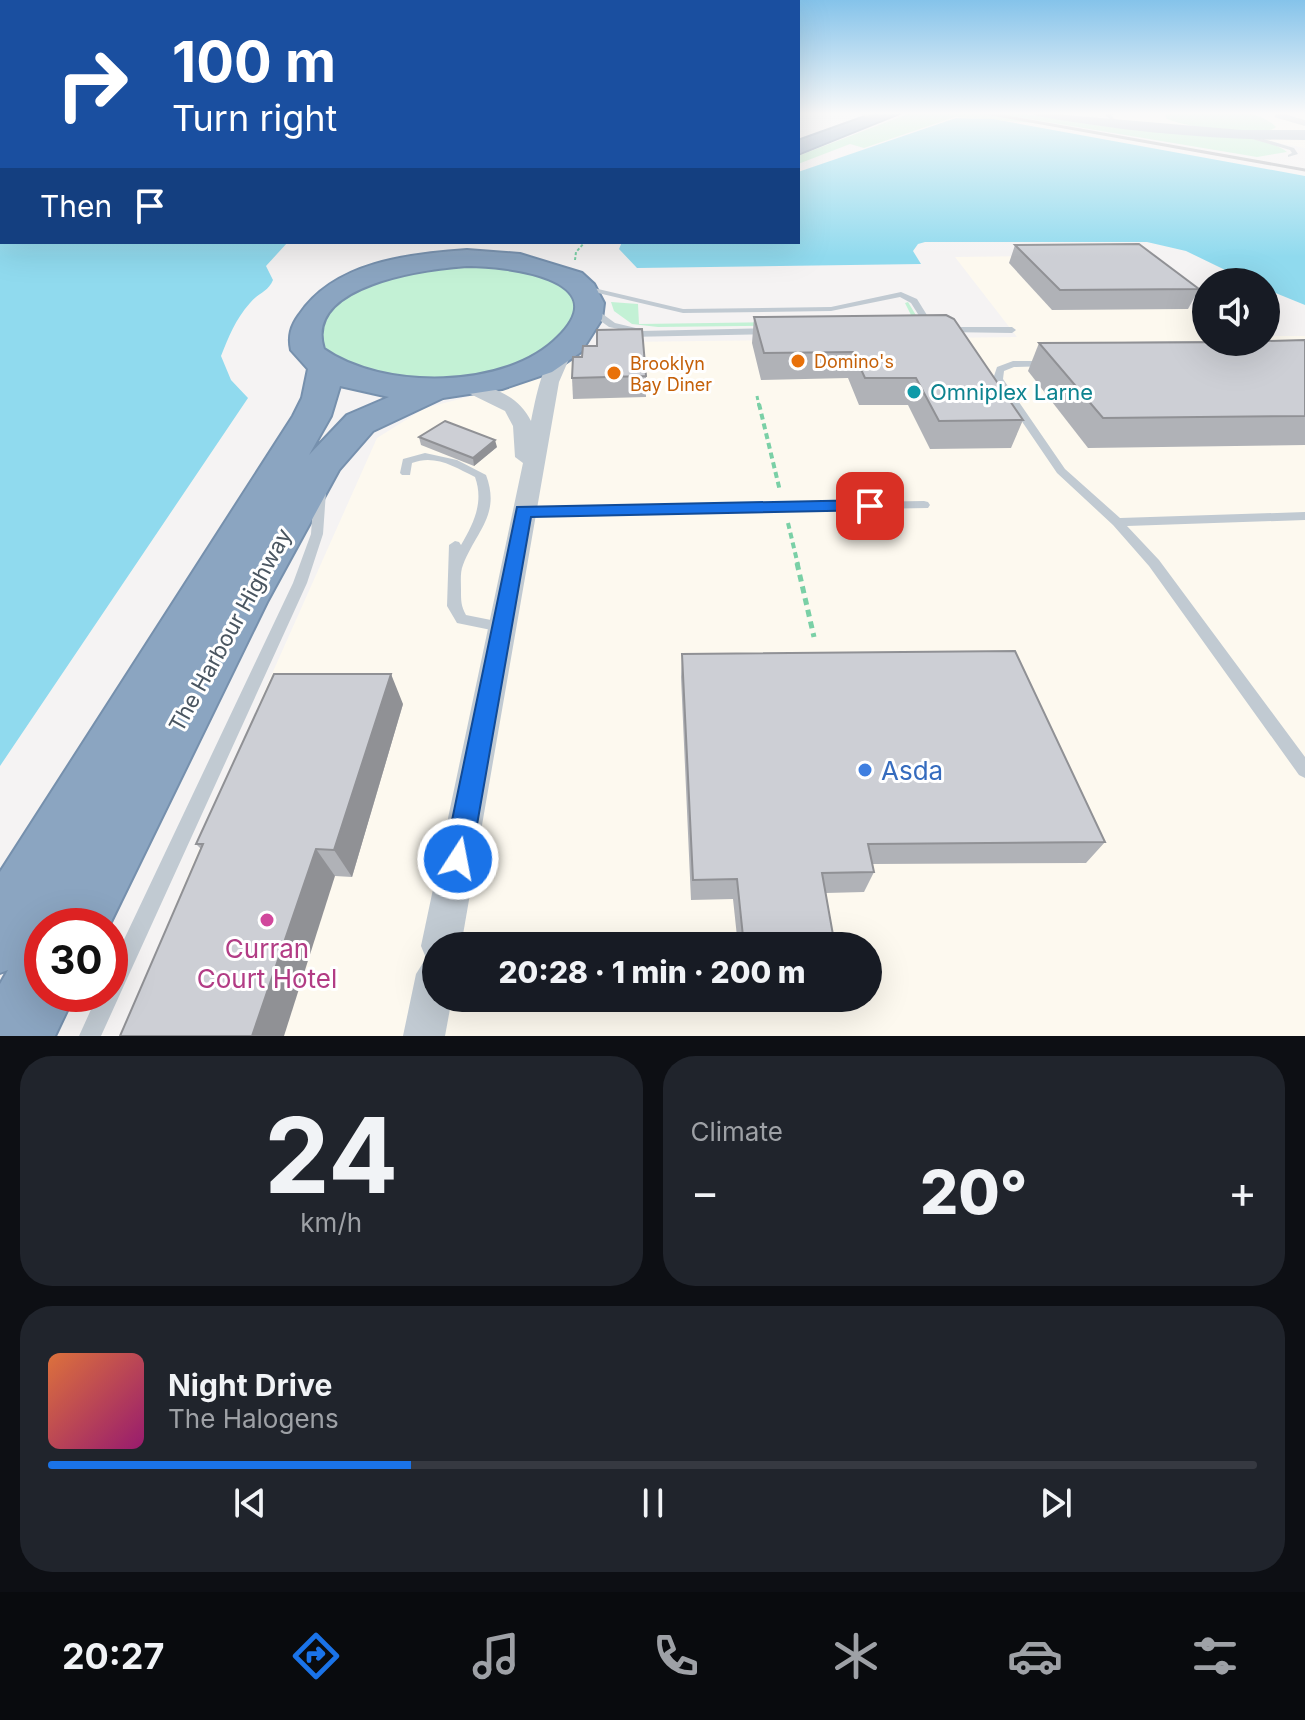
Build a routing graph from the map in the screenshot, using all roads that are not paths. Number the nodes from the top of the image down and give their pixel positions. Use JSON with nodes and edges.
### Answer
{"nodes":[{"id":1,"x":506,"y":244,"type":"edge"},
{"id":2,"x":448,"y":259,"type":"junction"},
{"id":3,"x":576,"y":308,"type":"junction"},
{"id":4,"x":916,"y":330,"type":"edge"},
{"id":5,"x":932,"y":330,"type":"junction"},
{"id":6,"x":1012,"y":330,"type":"dead end"},
{"id":7,"x":774,"y":331,"type":"edge"},
{"id":8,"x":648,"y":332,"type":"junction"},
{"id":9,"x":615,"y":335,"type":"edge"},
{"id":10,"x":1060,"y":364,"type":"edge"},
{"id":11,"x":325,"y":367,"type":"junction"},
{"id":12,"x":453,"y":387,"type":"junction"},
{"id":13,"x":322,"y":465,"type":"junction"},
{"id":14,"x":406,"y":473,"type":"dead end"},
{"id":15,"x":924,"y":505,"type":"dead end"},
{"id":16,"x":523,"y":511,"type":"junction"},
{"id":17,"x":1305,"y":516,"type":"edge"},
{"id":18,"x":1117,"y":522,"type":"junction"},
{"id":19,"x":455,"y":545,"type":"dead end"},
{"id":20,"x":454,"y":569,"type":"junction"},
{"id":21,"x":501,"y":627,"type":"junction"},
{"id":22,"x":1305,"y":770,"type":"edge"},
{"id":23,"x":81,"y":908,"type":"edge"},
{"id":24,"x":444,"y":932,"type":"edge"},
{"id":25,"x":0,"y":937,"type":"edge"},
{"id":26,"x":128,"y":954,"type":"edge"},
{"id":27,"x":27,"y":1012,"type":"edge"},
{"id":28,"x":101,"y":1012,"type":"edge"},
{"id":29,"x":429,"y":1012,"type":"edge"},
{"id":30,"x":14,"y":1036,"type":"edge"},
{"id":31,"x":90,"y":1036,"type":"edge"},
{"id":32,"x":424,"y":1036,"type":"edge"}],
"edges":[{"from":1,"to":2,"type":"highway"},
{"from":2,"to":3,"type":"highway"},
{"from":2,"to":11,"type":"highway"},
{"from":3,"to":5,"type":"lane"},
{"from":3,"to":8,"type":"lane"},
{"from":3,"to":12,"type":"highway"},
{"from":3,"to":16,"type":"street"},
{"from":4,"to":5,"type":"lane"},
{"from":5,"to":6,"type":"lane"},
{"from":7,"to":8,"type":"lane"},
{"from":8,"to":9,"type":"lane"},
{"from":10,"to":18,"type":"lane"},
{"from":11,"to":12,"type":"highway"},
{"from":11,"to":25,"type":"highway","name":"The Harbour Highway"},
{"from":12,"to":13,"type":"highway","name":"The Harbour Highway"},
{"from":12,"to":16,"type":"street"},
{"from":13,"to":23,"type":"highway","name":"The Harbour Highway"},
{"from":13,"to":26,"type":"lane"},
{"from":14,"to":20,"type":"lane"},
{"from":15,"to":16,"type":"lane"},
{"from":16,"to":21,"type":"street"},
{"from":17,"to":18,"type":"lane"},
{"from":18,"to":22,"type":"lane"},
{"from":19,"to":20,"type":"lane"},
{"from":20,"to":21,"type":"lane"},
{"from":21,"to":24,"type":"street"},
{"from":27,"to":30,"type":"highway"},
{"from":28,"to":31,"type":"lane"},
{"from":29,"to":32,"type":"street"}]}
